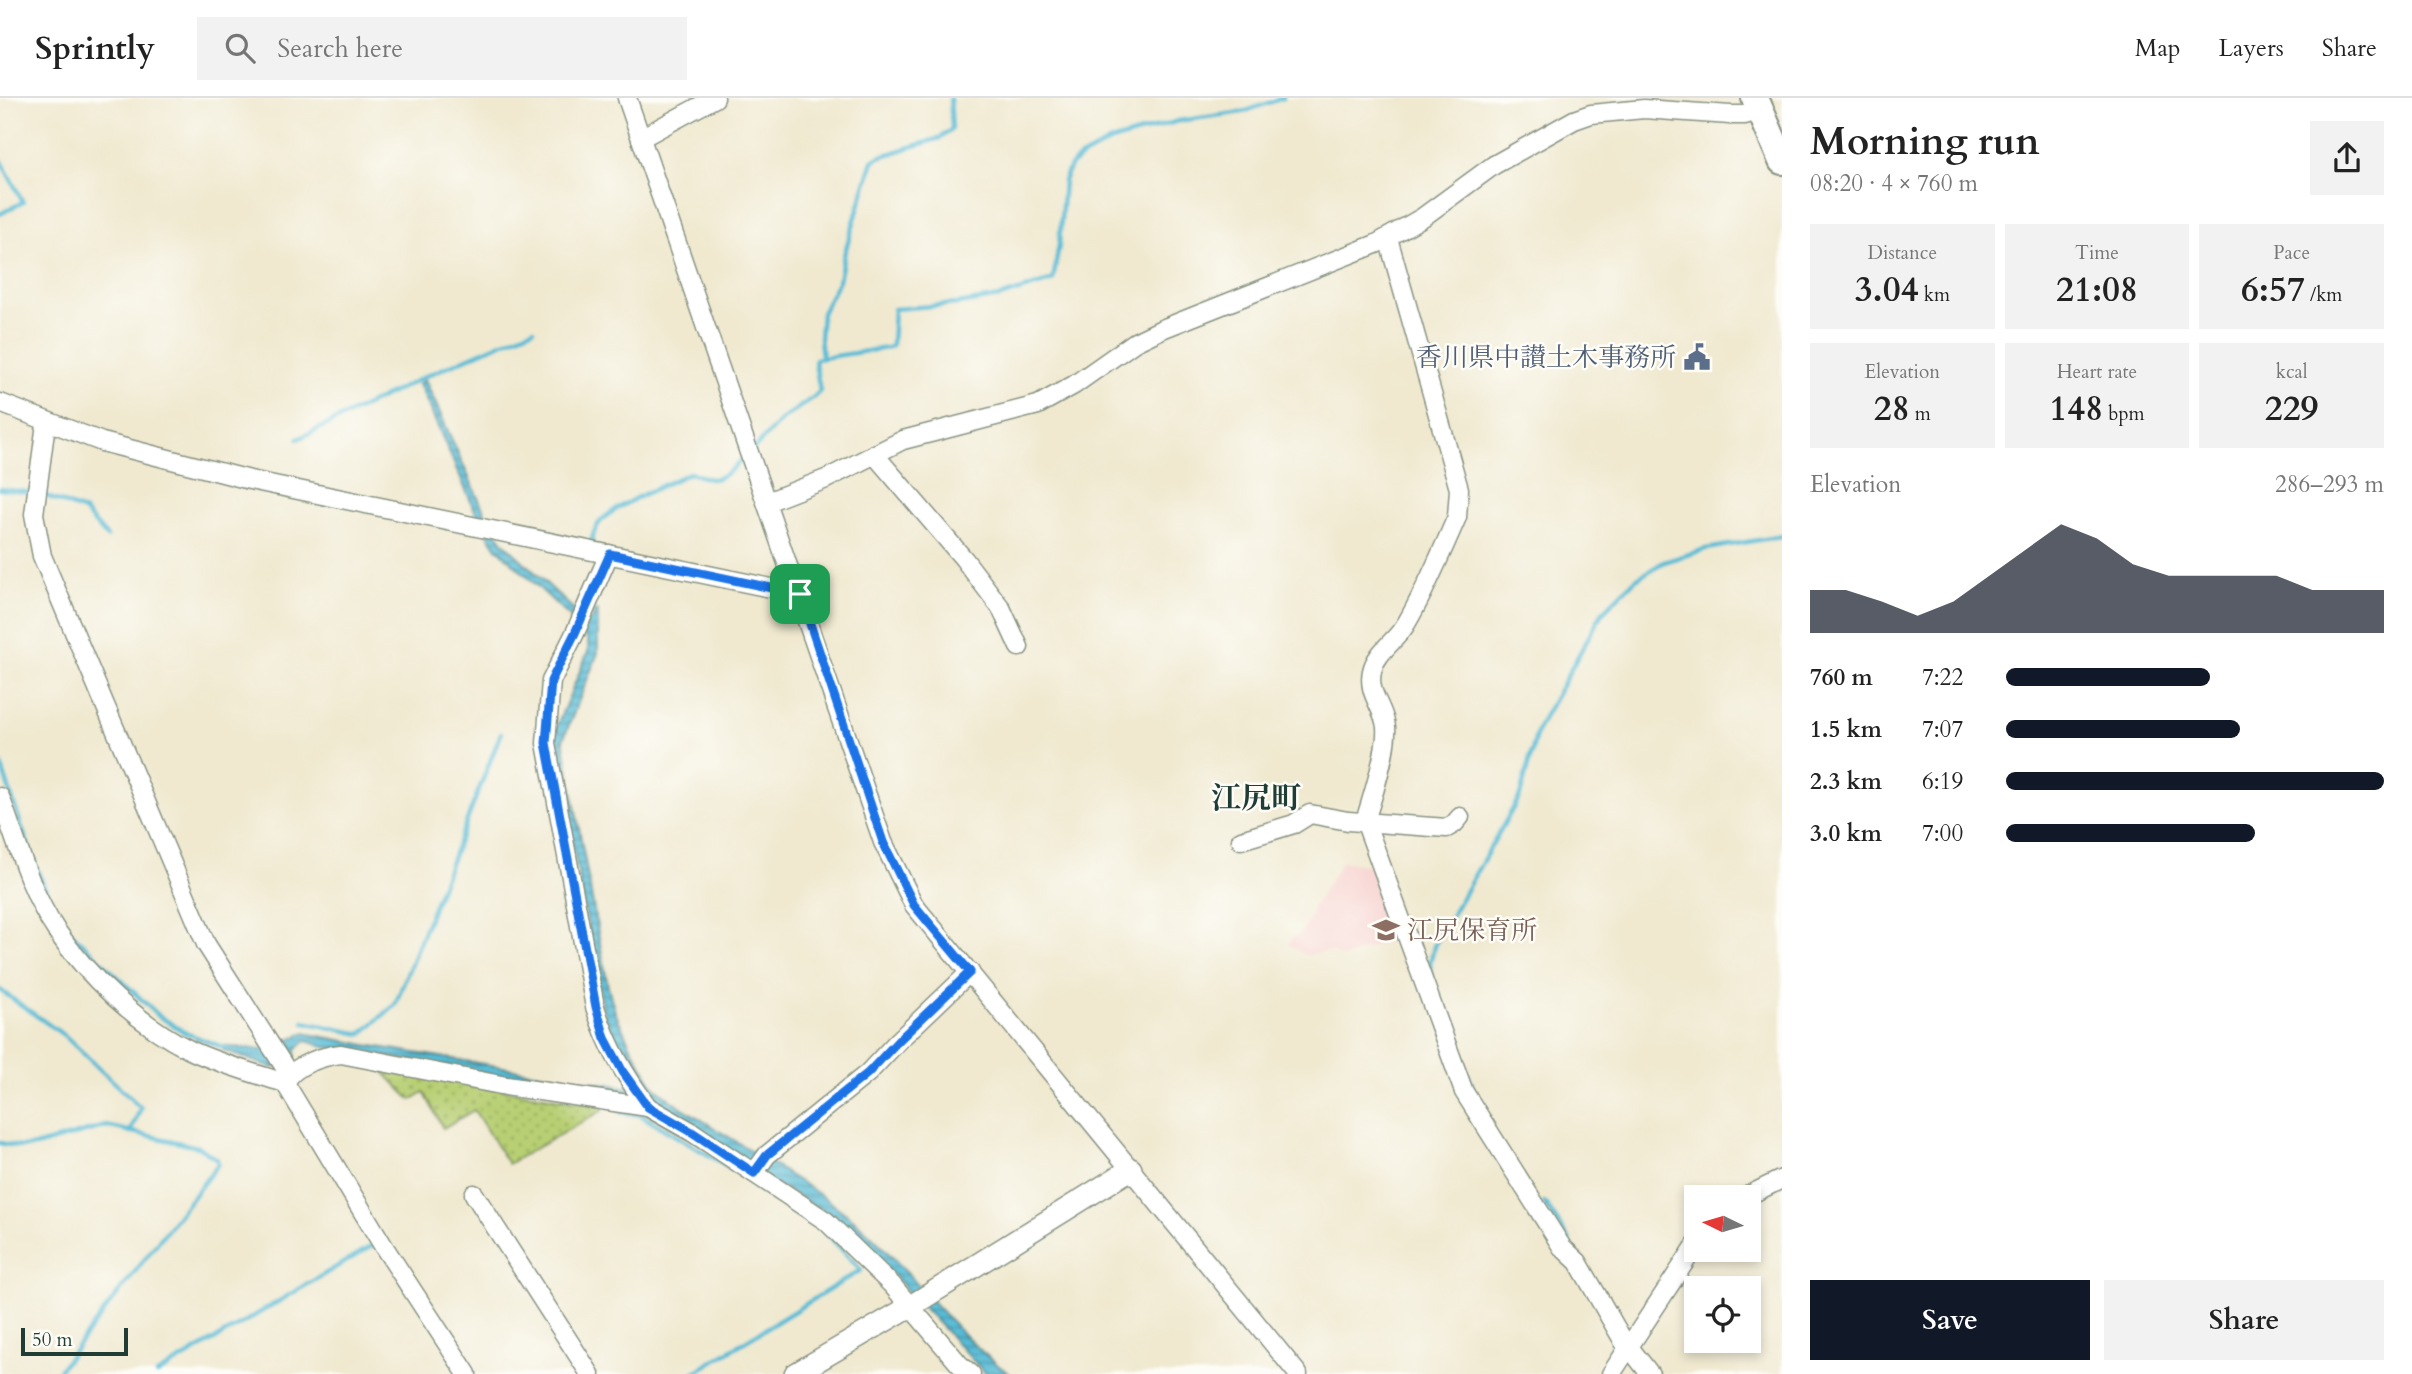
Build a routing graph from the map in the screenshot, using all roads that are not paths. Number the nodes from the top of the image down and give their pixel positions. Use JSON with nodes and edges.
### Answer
{"nodes":[{"id":1,"x":627,"y":98,"type":"edge"},
{"id":2,"x":715,"y":98,"type":"edge"},
{"id":3,"x":1757,"y":104,"type":"edge"},
{"id":4,"x":641,"y":138,"type":"junction"},
{"id":5,"x":1782,"y":161,"type":"edge"},
{"id":6,"x":1388,"y":238,"type":"junction"},
{"id":7,"x":0,"y":403,"type":"edge"},
{"id":8,"x":49,"y":423,"type":"junction"},
{"id":9,"x":874,"y":454,"type":"junction"},
{"id":10,"x":767,"y":502,"type":"junction"},
{"id":11,"x":610,"y":554,"type":"junction"},
{"id":12,"x":800,"y":594,"type":"junction"},
{"id":13,"x":1020,"y":647,"type":"dead end"},
{"id":14,"x":0,"y":797,"type":"edge"},
{"id":15,"x":1460,"y":817,"type":"dead end"},
{"id":16,"x":1365,"y":821,"type":"junction"},
{"id":17,"x":1241,"y":840,"type":"dead end"},
{"id":18,"x":970,"y":972,"type":"junction"},
{"id":19,"x":287,"y":1075,"type":"junction"},
{"id":20,"x":647,"y":1105,"type":"junction"},
{"id":21,"x":759,"y":1166,"type":"junction"},
{"id":22,"x":1130,"y":1170,"type":"junction"},
{"id":23,"x":1782,"y":1179,"type":"edge"},
{"id":24,"x":1761,"y":1189,"type":"edge"},
{"id":25,"x":474,"y":1194,"type":"dead end"},
{"id":26,"x":1685,"y":1262,"type":"edge"},
{"id":27,"x":917,"y":1301,"type":"junction"},
{"id":28,"x":1629,"y":1348,"type":"junction"},
{"id":29,"x":1614,"y":1371,"type":"edge"},
{"id":30,"x":467,"y":1374,"type":"edge"},
{"id":31,"x":590,"y":1374,"type":"edge"},
{"id":32,"x":794,"y":1374,"type":"edge"},
{"id":33,"x":971,"y":1374,"type":"edge"},
{"id":34,"x":1298,"y":1374,"type":"edge"},
{"id":35,"x":1650,"y":1374,"type":"edge"}],
"edges":[{"from":1,"to":4,"type":"street"},
{"from":2,"to":4,"type":"street"},
{"from":3,"to":5,"type":"main road"},
{"from":3,"to":6,"type":"street"},
{"from":4,"to":10,"type":"street"},
{"from":6,"to":9,"type":"street"},
{"from":6,"to":16,"type":"street"},
{"from":7,"to":8,"type":"street"},
{"from":8,"to":11,"type":"street"},
{"from":8,"to":19,"type":"street"},
{"from":9,"to":10,"type":"street"},
{"from":9,"to":13,"type":"street"},
{"from":10,"to":12,"type":"street"},
{"from":11,"to":12,"type":"street"},
{"from":11,"to":20,"type":"street"},
{"from":12,"to":18,"type":"street"},
{"from":14,"to":19,"type":"street"},
{"from":15,"to":16,"type":"street"},
{"from":16,"to":17,"type":"street"},
{"from":16,"to":28,"type":"street"},
{"from":18,"to":21,"type":"street"},
{"from":18,"to":22,"type":"street"},
{"from":19,"to":20,"type":"street"},
{"from":19,"to":30,"type":"street"},
{"from":20,"to":21,"type":"street"},
{"from":21,"to":27,"type":"street"},
{"from":22,"to":27,"type":"street"},
{"from":22,"to":34,"type":"street"},
{"from":23,"to":24,"type":"street"},
{"from":25,"to":31,"type":"street"},
{"from":26,"to":28,"type":"street"},
{"from":27,"to":32,"type":"street"},
{"from":27,"to":33,"type":"street"},
{"from":28,"to":29,"type":"street"},
{"from":28,"to":35,"type":"street"}]}
